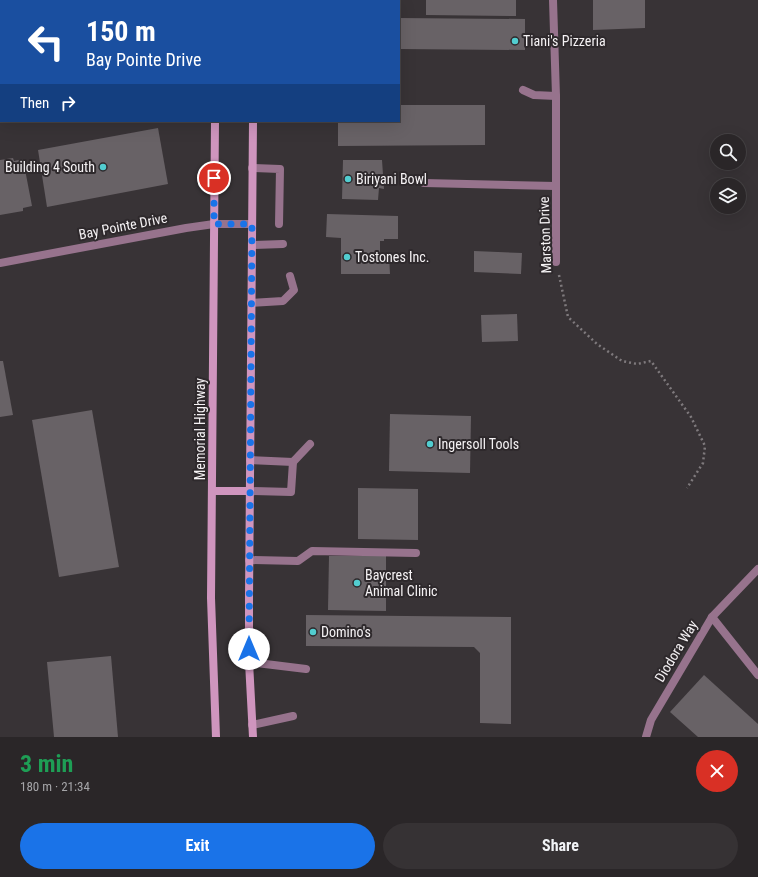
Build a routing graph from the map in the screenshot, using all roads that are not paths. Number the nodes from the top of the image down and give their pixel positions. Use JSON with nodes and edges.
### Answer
{"nodes":[{"id":1,"x":553,"y":0,"type":"edge"},
{"id":2,"x":523,"y":90,"type":"dead end"},
{"id":3,"x":556,"y":96,"type":"junction"},
{"id":4,"x":215,"y":122,"type":"edge"},
{"id":5,"x":253,"y":122,"type":"edge"},
{"id":6,"x":252,"y":168,"type":"junction"},
{"id":7,"x":424,"y":183,"type":"dead end"},
{"id":8,"x":556,"y":186,"type":"junction"},
{"id":9,"x":214,"y":224,"type":"junction"},
{"id":10,"x":252,"y":224,"type":"junction"},
{"id":11,"x":279,"y":224,"type":"dead end"},
{"id":12,"x":283,"y":244,"type":"dead end"},
{"id":13,"x":252,"y":245,"type":"junction"},
{"id":14,"x":556,"y":262,"type":"road end"},
{"id":15,"x":0,"y":263,"type":"edge"},
{"id":16,"x":290,"y":276,"type":"dead end"},
{"id":17,"x":251,"y":303,"type":"junction"},
{"id":18,"x":310,"y":444,"type":"dead end"},
{"id":19,"x":250,"y":460,"type":"junction"},
{"id":20,"x":293,"y":462,"type":"junction"},
{"id":21,"x":212,"y":491,"type":"junction"},
{"id":22,"x":250,"y":491,"type":"junction"},
{"id":23,"x":416,"y":553,"type":"dead end"},
{"id":24,"x":249,"y":560,"type":"junction"},
{"id":25,"x":758,"y":569,"type":"edge"},
{"id":26,"x":712,"y":617,"type":"junction"},
{"id":27,"x":249,"y":662,"type":"junction"},
{"id":28,"x":306,"y":669,"type":"dead end"},
{"id":29,"x":758,"y":674,"type":"edge"},
{"id":30,"x":293,"y":716,"type":"dead end"},
{"id":31,"x":252,"y":725,"type":"junction"},
{"id":32,"x":216,"y":737,"type":"edge"},
{"id":33,"x":253,"y":737,"type":"edge"},
{"id":34,"x":646,"y":737,"type":"edge"}],
"edges":[{"from":1,"to":3,"type":"street","name":"Marston Drive"},
{"from":2,"to":3,"type":"street"},
{"from":3,"to":8,"type":"street","name":"Marston Drive"},
{"from":4,"to":9,"type":"main road","name":"Memorial Highway"},
{"from":5,"to":6,"type":"main road"},
{"from":6,"to":10,"type":"main road"},
{"from":6,"to":11,"type":"street"},
{"from":7,"to":8,"type":"street"},
{"from":8,"to":14,"type":"street","name":"Marston Drive"},
{"from":9,"to":10,"type":"street","name":"Bay Pointe Drive"},
{"from":9,"to":15,"type":"street","name":"Bay Pointe Drive"},
{"from":9,"to":21,"type":"main road","name":"Memorial Highway"},
{"from":10,"to":13,"type":"main road"},
{"from":12,"to":13,"type":"street"},
{"from":13,"to":17,"type":"main road"},
{"from":16,"to":17,"type":"street"},
{"from":17,"to":19,"type":"main road"},
{"from":18,"to":20,"type":"street"},
{"from":19,"to":20,"type":"street"},
{"from":19,"to":22,"type":"main road"},
{"from":20,"to":22,"type":"street"},
{"from":21,"to":22,"type":"main road"},
{"from":21,"to":32,"type":"main road","name":"Memorial Highway"},
{"from":22,"to":24,"type":"main road"},
{"from":23,"to":24,"type":"street"},
{"from":24,"to":27,"type":"main road"},
{"from":25,"to":26,"type":"street","name":"Diodora Way"},
{"from":26,"to":29,"type":"street"},
{"from":26,"to":34,"type":"street","name":"Diodora Way"},
{"from":27,"to":28,"type":"street"},
{"from":27,"to":31,"type":"main road"},
{"from":30,"to":31,"type":"street"},
{"from":31,"to":33,"type":"main road"}]}
